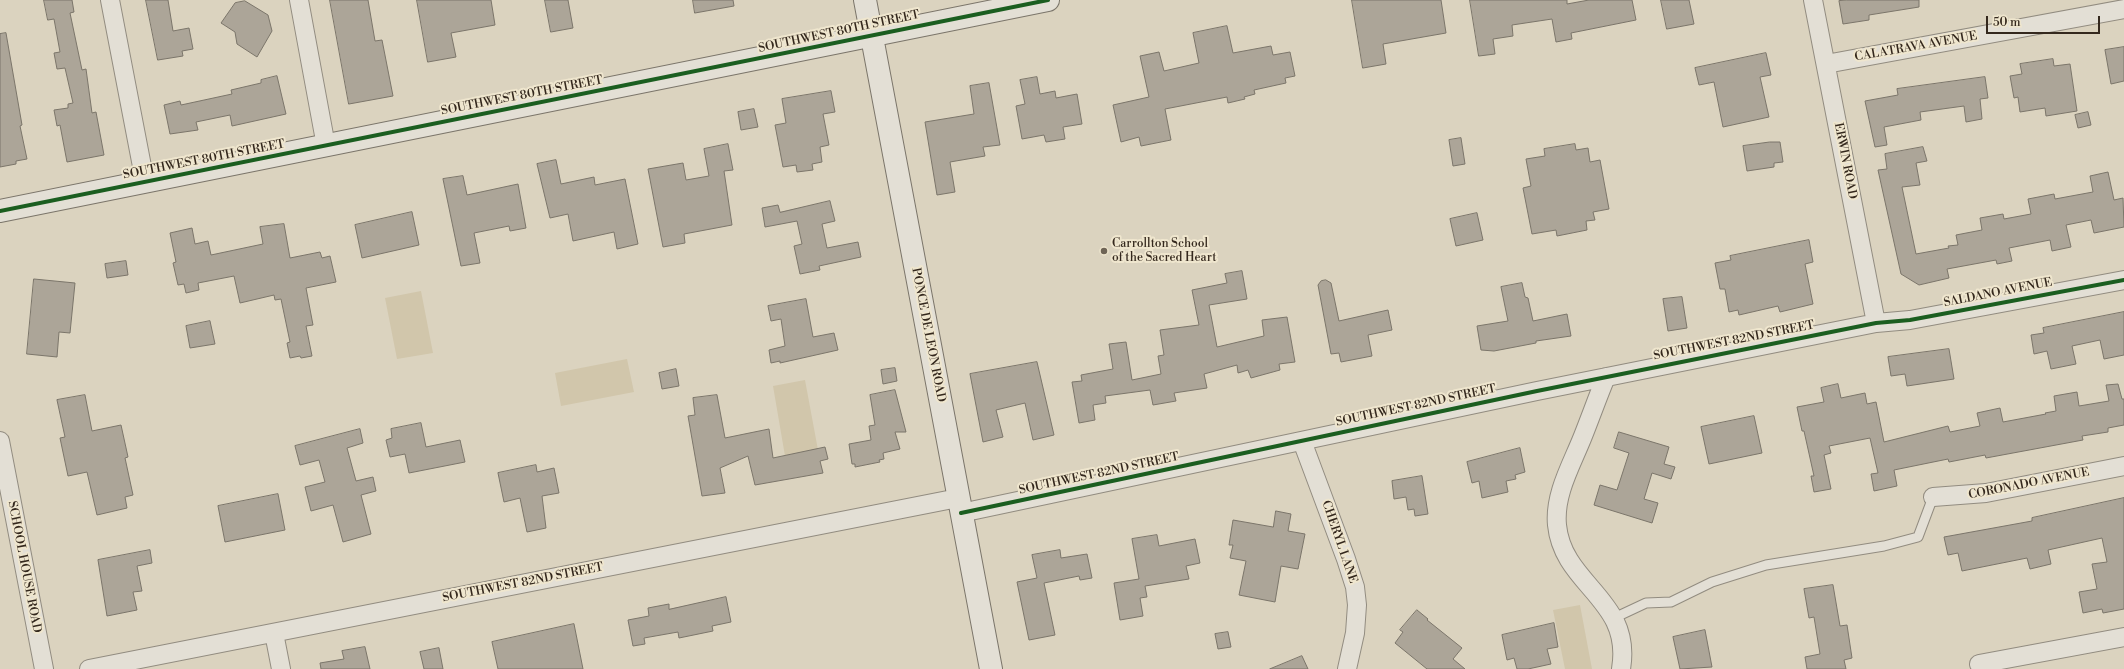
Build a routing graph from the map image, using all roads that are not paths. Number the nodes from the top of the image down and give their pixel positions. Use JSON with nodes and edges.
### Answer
{"nodes":[{"id":1,"x":110,"y":0,"type":"edge"},
{"id":2,"x":299,"y":0,"type":"edge"},
{"id":3,"x":865,"y":0,"type":"edge"},
{"id":4,"x":1048,"y":0,"type":"edge"},
{"id":5,"x":1813,"y":0,"type":"edge"},
{"id":6,"x":2124,"y":9,"type":"edge"},
{"id":7,"x":871,"y":36,"type":"junction"},
{"id":8,"x":1826,"y":64,"type":"junction"},
{"id":9,"x":326,"y":146,"type":"junction"},
{"id":10,"x":145,"y":182,"type":"junction"},
{"id":11,"x":0,"y":211,"type":"edge"},
{"id":12,"x":2124,"y":280,"type":"edge"},
{"id":13,"x":1876,"y":323,"type":"junction"},
{"id":14,"x":1606,"y":377,"type":"junction"},
{"id":15,"x":1302,"y":441,"type":"junction"},
{"id":16,"x":0,"y":442,"type":"edge"},
{"id":17,"x":2124,"y":466,"type":"edge"},
{"id":18,"x":1933,"y":497,"type":"joint"},
{"id":19,"x":959,"y":505,"type":"junction"},
{"id":20,"x":1614,"y":618,"type":"junction"},
{"id":21,"x":274,"y":633,"type":"junction"},
{"id":22,"x":2124,"y":637,"type":"edge"},
{"id":23,"x":1978,"y":664,"type":"dead end"},
{"id":24,"x":44,"y":669,"type":"edge"},
{"id":25,"x":89,"y":669,"type":"edge"},
{"id":26,"x":281,"y":669,"type":"edge"},
{"id":27,"x":991,"y":669,"type":"edge"},
{"id":28,"x":1347,"y":669,"type":"edge"},
{"id":29,"x":1621,"y":669,"type":"edge"}],
"edges":[{"from":1,"to":10,"type":"street"},
{"from":2,"to":9,"type":"street"},
{"from":3,"to":7,"type":"street","name":"PONCE DE LEON ROAD"},
{"from":4,"to":7,"type":"street","name":"SOUTHWEST 80TH STREET"},
{"from":5,"to":8,"type":"street","name":"ERWIN ROAD"},
{"from":6,"to":8,"type":"street","name":"CALATRAVA AVENUE"},
{"from":7,"to":9,"type":"street","name":"SOUTHWEST 80TH STREET"},
{"from":7,"to":19,"type":"street","name":"PONCE DE LEON ROAD"},
{"from":8,"to":13,"type":"street","name":"ERWIN ROAD"},
{"from":9,"to":10,"type":"street","name":"SOUTHWEST 80TH STREET"},
{"from":10,"to":11,"type":"street","name":"SOUTHWEST 80TH STREET"},
{"from":12,"to":13,"type":"street","name":"SALDANO AVENUE"},
{"from":13,"to":14,"type":"street","name":"SOUTHWEST 82ND STREET"},
{"from":14,"to":15,"type":"street","name":"SOUTHWEST 82ND STREET"},
{"from":14,"to":20,"type":"street"},
{"from":15,"to":19,"type":"street","name":"SOUTHWEST 82ND STREET"},
{"from":15,"to":28,"type":"street","name":"CHERYL LANE"},
{"from":16,"to":24,"type":"street","name":"SCHOOL HOUSE ROAD"},
{"from":17,"to":18,"type":"street","name":"CORONADO AVENUE"},
{"from":18,"to":20,"type":"lane"},
{"from":19,"to":21,"type":"street","name":"SOUTHWEST 82ND STREET"},
{"from":19,"to":27,"type":"street","name":"PONCE DE LEON ROAD"},
{"from":20,"to":29,"type":"street"},
{"from":21,"to":25,"type":"street","name":"SOUTHWEST 82ND STREET"},
{"from":21,"to":26,"type":"street"},
{"from":22,"to":23,"type":"street"}]}
